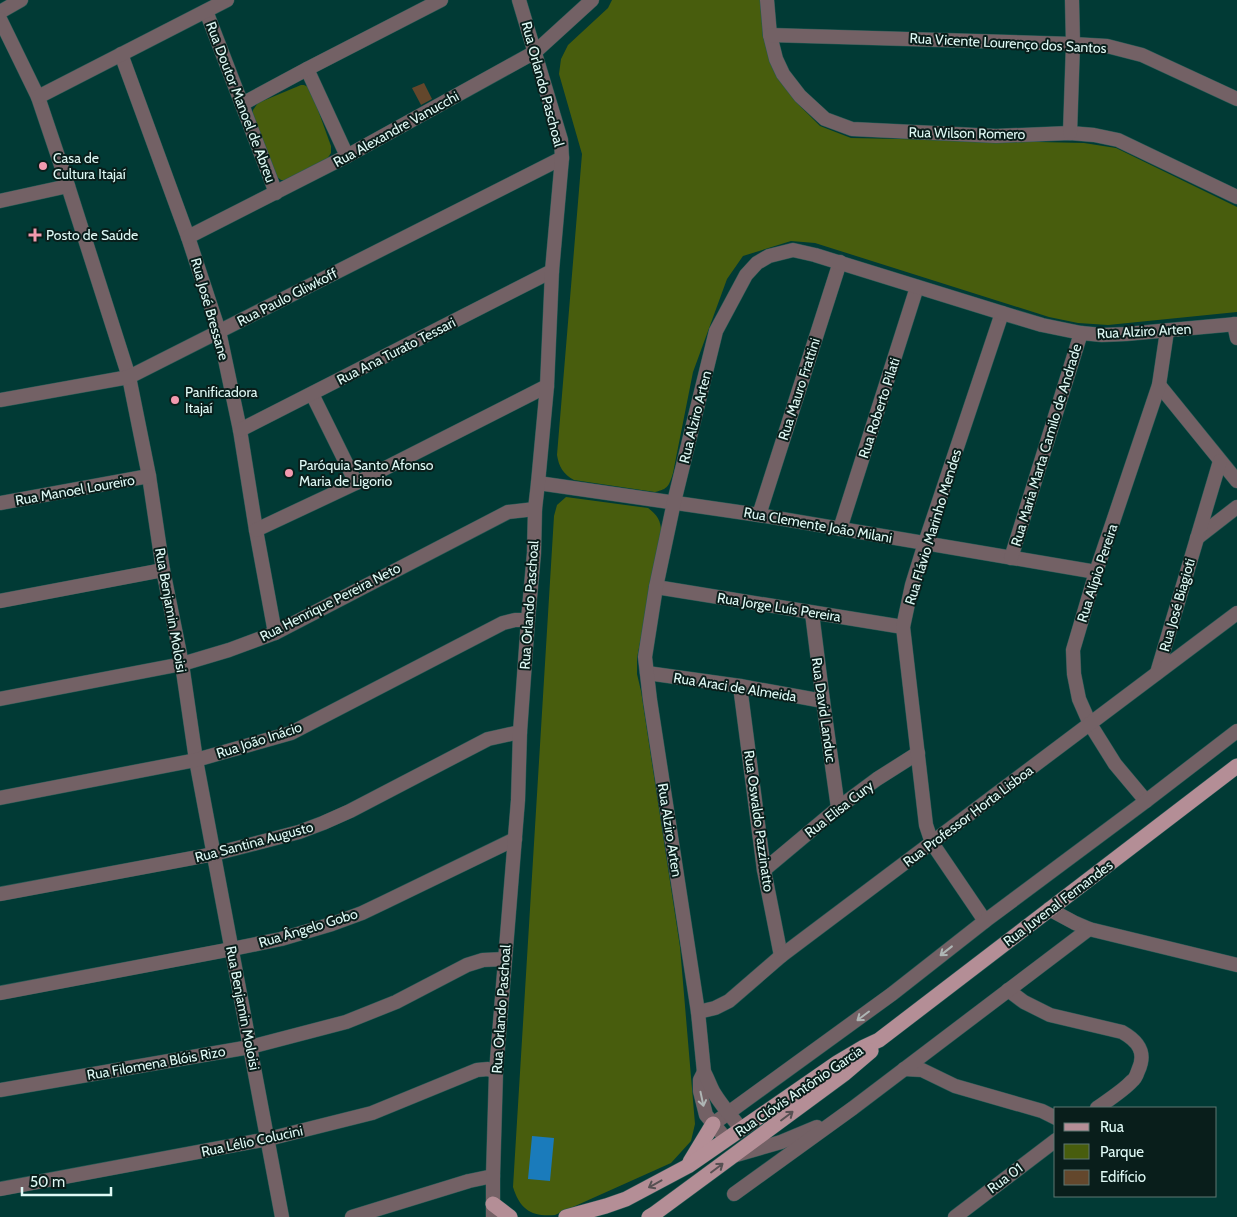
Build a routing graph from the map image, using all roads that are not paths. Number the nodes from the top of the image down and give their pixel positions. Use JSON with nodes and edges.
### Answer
{"nodes":[{"id":1,"x":21,"y":0,"type":"edge"},
{"id":2,"x":227,"y":0,"type":"edge"},
{"id":3,"x":442,"y":0,"type":"edge"},
{"id":4,"x":519,"y":0,"type":"edge"},
{"id":5,"x":592,"y":0,"type":"edge"},
{"id":6,"x":767,"y":0,"type":"edge"},
{"id":7,"x":1072,"y":0,"type":"edge"},
{"id":8,"x":206,"y":11,"type":"junction"},
{"id":9,"x":0,"y":12,"type":"edge"},
{"id":10,"x":0,"y":20,"type":"edge"},
{"id":11,"x":770,"y":35,"type":"junction"},
{"id":12,"x":1073,"y":44,"type":"junction"},
{"id":13,"x":534,"y":52,"type":"junction"},
{"id":14,"x":121,"y":54,"type":"junction"},
{"id":15,"x":308,"y":68,"type":"junction"},
{"id":16,"x":38,"y":97,"type":"junction"},
{"id":17,"x":1237,"y":98,"type":"edge"},
{"id":18,"x":242,"y":104,"type":"junction"},
{"id":19,"x":1070,"y":133,"type":"junction"},
{"id":20,"x":348,"y":156,"type":"junction"},
{"id":21,"x":562,"y":158,"type":"junction"},
{"id":22,"x":68,"y":186,"type":"junction"},
{"id":23,"x":276,"y":193,"type":"junction"},
{"id":24,"x":1237,"y":196,"type":"edge"},
{"id":25,"x":0,"y":201,"type":"edge"},
{"id":26,"x":188,"y":237,"type":"junction"},
{"id":27,"x":840,"y":262,"type":"junction"},
{"id":28,"x":552,"y":271,"type":"junction"},
{"id":29,"x":917,"y":287,"type":"junction"},
{"id":30,"x":1002,"y":313,"type":"junction"},
{"id":31,"x":1236,"y":329,"type":"edge"},
{"id":32,"x":219,"y":331,"type":"junction"},
{"id":33,"x":1167,"y":331,"type":"junction"},
{"id":34,"x":1081,"y":333,"type":"junction"},
{"id":35,"x":129,"y":377,"type":"junction"},
{"id":36,"x":1159,"y":385,"type":"junction"},
{"id":37,"x":547,"y":386,"type":"junction"},
{"id":38,"x":312,"y":394,"type":"junction"},
{"id":39,"x":0,"y":400,"type":"edge"},
{"id":40,"x":240,"y":430,"type":"junction"},
{"id":41,"x":1220,"y":461,"type":"junction"},
{"id":42,"x":149,"y":476,"type":"junction"},
{"id":43,"x":1237,"y":482,"type":"edge"},
{"id":44,"x":356,"y":483,"type":"junction"},
{"id":45,"x":538,"y":483,"type":"junction"},
{"id":46,"x":674,"y":502,"type":"junction"},
{"id":47,"x":0,"y":503,"type":"edge"},
{"id":48,"x":1237,"y":507,"type":"edge"},
{"id":49,"x":535,"y":509,"type":"junction"},
{"id":50,"x":758,"y":515,"type":"junction"},
{"id":51,"x":840,"y":529,"type":"junction"},
{"id":52,"x":256,"y":530,"type":"junction"},
{"id":53,"x":1197,"y":538,"type":"junction"},
{"id":54,"x":925,"y":543,"type":"junction"},
{"id":55,"x":1011,"y":558,"type":"junction"},
{"id":56,"x":163,"y":570,"type":"junction"},
{"id":57,"x":1096,"y":572,"type":"junction"},
{"id":58,"x":656,"y":587,"type":"junction"},
{"id":59,"x":0,"y":601,"type":"edge"},
{"id":60,"x":812,"y":613,"type":"junction"},
{"id":61,"x":1237,"y":613,"type":"edge"},
{"id":62,"x":528,"y":620,"type":"junction"},
{"id":63,"x":903,"y":627,"type":"junction"},
{"id":64,"x":275,"y":632,"type":"junction"},
{"id":65,"x":182,"y":664,"type":"junction"},
{"id":66,"x":647,"y":673,"type":"junction"},
{"id":67,"x":1157,"y":673,"type":"junction"},
{"id":68,"x":740,"y":686,"type":"junction"},
{"id":69,"x":0,"y":699,"type":"edge"},
{"id":70,"x":823,"y":701,"type":"junction"},
{"id":71,"x":1090,"y":724,"type":"junction"},
{"id":72,"x":1237,"y":731,"type":"edge"},
{"id":73,"x":520,"y":732,"type":"junction"},
{"id":74,"x":918,"y":753,"type":"junction"},
{"id":75,"x":196,"y":760,"type":"junction"},
{"id":76,"x":1237,"y":766,"type":"edge"},
{"id":77,"x":0,"y":798,"type":"edge"},
{"id":78,"x":1146,"y":801,"type":"junction"},
{"id":79,"x":838,"y":808,"type":"junction"},
{"id":80,"x":515,"y":839,"type":"junction"},
{"id":81,"x":932,"y":843,"type":"junction"},
{"id":82,"x":214,"y":854,"type":"junction"},
{"id":83,"x":764,"y":870,"type":"junction"},
{"id":84,"x":0,"y":894,"type":"edge"},
{"id":85,"x":1049,"y":909,"type":"junction"},
{"id":86,"x":984,"y":921,"type":"junction"},
{"id":87,"x":1088,"y":928,"type":"junction"},
{"id":88,"x":232,"y":949,"type":"junction"},
{"id":89,"x":781,"y":956,"type":"junction"},
{"id":90,"x":505,"y":959,"type":"junction"},
{"id":91,"x":1237,"y":965,"type":"edge"},
{"id":92,"x":1008,"y":990,"type":"junction"},
{"id":93,"x":0,"y":994,"type":"edge"},
{"id":94,"x":698,"y":1012,"type":"junction"},
{"id":95,"x":879,"y":1040,"type":"junction"},
{"id":96,"x":250,"y":1047,"type":"junction"},
{"id":97,"x":904,"y":1069,"type":"junction"},
{"id":98,"x":496,"y":1072,"type":"junction"},
{"id":99,"x":704,"y":1072,"type":"junction"},
{"id":100,"x":0,"y":1090,"type":"edge"},
{"id":101,"x":1098,"y":1107,"type":"edge"},
{"id":102,"x":853,"y":1108,"type":"junction"},
{"id":103,"x":728,"y":1113,"type":"junction"},
{"id":104,"x":1054,"y":1117,"type":"edge"},
{"id":105,"x":712,"y":1124,"type":"junction"},
{"id":106,"x":268,"y":1139,"type":"junction"},
{"id":107,"x":1054,"y":1142,"type":"edge"},
{"id":108,"x":736,"y":1143,"type":"junction"},
{"id":109,"x":688,"y":1166,"type":"junction"},
{"id":110,"x":493,"y":1176,"type":"junction"},
{"id":111,"x":0,"y":1189,"type":"edge"},
{"id":112,"x":734,"y":1194,"type":"dead end"},
{"id":113,"x":493,"y":1211,"type":"edge"},
{"id":114,"x":282,"y":1217,"type":"edge"},
{"id":115,"x":352,"y":1217,"type":"edge"},
{"id":116,"x":510,"y":1217,"type":"edge"},
{"id":117,"x":566,"y":1217,"type":"edge"},
{"id":118,"x":649,"y":1217,"type":"edge"},
{"id":119,"x":955,"y":1217,"type":"edge"}],
"edges":[{"from":1,"to":9,"type":"street"},
{"from":2,"to":8,"type":"street"},
{"from":3,"to":15,"type":"street"},
{"from":4,"to":13,"type":"street","name":"Rua Orlando Paschoal"},
{"from":5,"to":13,"type":"street","name":"Rua Alexandre Vanucchi"},
{"from":6,"to":11,"type":"street","name":"Rua Wilson Romero"},
{"from":7,"to":12,"type":"street"},
{"from":8,"to":14,"type":"street"},
{"from":8,"to":18,"type":"street","name":"Rua Doutor Manoel de Abreu"},
{"from":10,"to":16,"type":"street","name":"Rua Benjamin Moloisi"},
{"from":11,"to":12,"type":"street","name":"Rua Vicente Lourenço dos Santos"},
{"from":11,"to":19,"type":"street","name":"Rua Wilson Romero"},
{"from":12,"to":17,"type":"street","name":"Rua Vicente Lourenço dos Santos"},
{"from":12,"to":19,"type":"street"},
{"from":13,"to":20,"type":"street","name":"Rua Alexandre Vanucchi"},
{"from":13,"to":21,"type":"street","name":"Rua Orlando Paschoal"},
{"from":14,"to":16,"type":"street"},
{"from":14,"to":26,"type":"street","name":"Rua José Bressane"},
{"from":15,"to":18,"type":"street"},
{"from":15,"to":20,"type":"street"},
{"from":16,"to":22,"type":"street","name":"Rua Benjamin Moloisi"},
{"from":18,"to":23,"type":"street","name":"Rua Doutor Manoel de Abreu"},
{"from":19,"to":24,"type":"street","name":"Rua Wilson Romero"},
{"from":20,"to":23,"type":"street","name":"Rua Alexandre Vanucchi"},
{"from":21,"to":28,"type":"street","name":"Rua Orlando Paschoal"},
{"from":21,"to":32,"type":"street","name":"Rua Paulo Gliwkoff"},
{"from":22,"to":25,"type":"street"},
{"from":22,"to":35,"type":"street","name":"Rua Benjamin Moloisi"},
{"from":23,"to":26,"type":"street","name":"Rua Alexandre Vanucchi"},
{"from":26,"to":32,"type":"street","name":"Rua José Bressane"},
{"from":27,"to":29,"type":"street","name":"Rua Alziro Arten"},
{"from":27,"to":46,"type":"street","name":"Rua Alziro Arten"},
{"from":27,"to":50,"type":"street","name":"Rua Mauro Frattini"},
{"from":28,"to":37,"type":"street","name":"Rua Orlando Paschoal"},
{"from":28,"to":38,"type":"street","name":"Rua Ana Turato Tessari"},
{"from":29,"to":30,"type":"street","name":"Rua Alziro Arten"},
{"from":29,"to":51,"type":"street","name":"Rua Roberto Pilati"},
{"from":30,"to":34,"type":"street","name":"Rua Alziro Arten"},
{"from":30,"to":54,"type":"street","name":"Rua Flávio Marinho Mendes"},
{"from":31,"to":33,"type":"street","name":"Rua Alziro Arten"},
{"from":32,"to":35,"type":"street","name":"Rua Paulo Gliwkoff"},
{"from":32,"to":40,"type":"street","name":"Rua José Bressane"},
{"from":33,"to":34,"type":"street","name":"Rua Alziro Arten"},
{"from":33,"to":36,"type":"street","name":"Rua Alípio Pereira"},
{"from":34,"to":55,"type":"street","name":"Rua Maria Marta Camilo de Andrade"},
{"from":35,"to":39,"type":"street","name":"Rua Paulo Gliwkoff"},
{"from":35,"to":42,"type":"street","name":"Rua Benjamin Moloisi"},
{"from":36,"to":41,"type":"street"},
{"from":36,"to":57,"type":"street","name":"Rua Alípio Pereira"},
{"from":37,"to":44,"type":"street"},
{"from":37,"to":45,"type":"street","name":"Rua Orlando Paschoal"},
{"from":38,"to":40,"type":"street","name":"Rua Ana Turato Tessari"},
{"from":38,"to":44,"type":"street"},
{"from":40,"to":52,"type":"street","name":"Rua José Bressane"},
{"from":41,"to":43,"type":"street"},
{"from":41,"to":53,"type":"street","name":"Rua José Biagioti"},
{"from":42,"to":47,"type":"street","name":"Rua Manoel Loureiro"},
{"from":42,"to":56,"type":"street","name":"Rua Benjamin Moloisi"},
{"from":44,"to":52,"type":"street"},
{"from":45,"to":46,"type":"street","name":"Rua Clemente João Milani"},
{"from":45,"to":49,"type":"street","name":"Rua Orlando Paschoal"},
{"from":46,"to":50,"type":"street","name":"Rua Clemente João Milani"},
{"from":46,"to":58,"type":"street","name":"Rua Alziro Arten"},
{"from":48,"to":53,"type":"street"},
{"from":49,"to":62,"type":"street","name":"Rua Orlando Paschoal"},
{"from":49,"to":64,"type":"street","name":"Rua Henrique Pereira Neto"},
{"from":50,"to":51,"type":"street","name":"Rua Clemente João Milani"},
{"from":51,"to":54,"type":"street","name":"Rua Clemente João Milani"},
{"from":52,"to":64,"type":"street","name":"Rua José Bressane"},
{"from":53,"to":67,"type":"street","name":"Rua José Biagioti"},
{"from":54,"to":55,"type":"street","name":"Rua Clemente João Milani"},
{"from":54,"to":63,"type":"street","name":"Rua Flávio Marinho Mendes"},
{"from":55,"to":57,"type":"street","name":"Rua Clemente João Milani"},
{"from":56,"to":59,"type":"street"},
{"from":56,"to":65,"type":"street","name":"Rua Benjamin Moloisi"},
{"from":57,"to":71,"type":"street","name":"Rua Alípio Pereira"},
{"from":58,"to":60,"type":"street","name":"Rua Jorge Luís Pereira"},
{"from":58,"to":66,"type":"street","name":"Rua Alziro Arten"},
{"from":60,"to":63,"type":"street","name":"Rua Jorge Luís Pereira"},
{"from":60,"to":70,"type":"street","name":"Rua David Landuc"},
{"from":61,"to":67,"type":"street","name":"Rua Professor Horta Lisboa"},
{"from":62,"to":73,"type":"street","name":"Rua Orlando Paschoal"},
{"from":62,"to":75,"type":"street","name":"Rua João Inácio"},
{"from":63,"to":74,"type":"street","name":"Rua Flávio Marinho Mendes"},
{"from":64,"to":65,"type":"street","name":"Rua Henrique Pereira Neto"},
{"from":65,"to":69,"type":"street","name":"Rua Henrique Pereira Neto"},
{"from":65,"to":75,"type":"street","name":"Rua Benjamin Moloisi"},
{"from":66,"to":68,"type":"street","name":"Rua Araci de Almeida"},
{"from":66,"to":94,"type":"street","name":"Rua Alziro Arten"},
{"from":67,"to":71,"type":"street","name":"Rua Professor Horta Lisboa"},
{"from":68,"to":70,"type":"street","name":"Rua Araci de Almeida"},
{"from":68,"to":83,"type":"street","name":"Rua Oswaldo Pazzinatto"},
{"from":70,"to":79,"type":"street","name":"Rua David Landuc"},
{"from":71,"to":78,"type":"street","name":"Rua Alípio Pereira"},
{"from":71,"to":81,"type":"street","name":"Rua Professor Horta Lisboa"},
{"from":72,"to":78,"type":"street","name":"Rua Juvenal Fernandes"},
{"from":73,"to":80,"type":"street","name":"Rua Orlando Paschoal"},
{"from":73,"to":82,"type":"street","name":"Rua Santina Augusto"},
{"from":74,"to":79,"type":"street","name":"Rua Elisa Cury"},
{"from":74,"to":81,"type":"street","name":"Rua Flávio Marinho Mendes"},
{"from":75,"to":77,"type":"street","name":"Rua João Inácio"},
{"from":75,"to":82,"type":"street","name":"Rua Benjamin Moloisi"},
{"from":76,"to":85,"type":"main road","name":"Rua Juvenal Fernandes"},
{"from":78,"to":86,"type":"street","name":"Rua Juvenal Fernandes"},
{"from":79,"to":83,"type":"street","name":"Rua Elisa Cury"},
{"from":80,"to":88,"type":"street","name":"Rua Ângelo Gobo"},
{"from":80,"to":90,"type":"street","name":"Rua Orlando Paschoal"},
{"from":81,"to":86,"type":"street","name":"Rua Flávio Marinho Mendes"},
{"from":81,"to":89,"type":"street","name":"Rua Professor Horta Lisboa"},
{"from":82,"to":84,"type":"street","name":"Rua Santina Augusto"},
{"from":82,"to":88,"type":"street","name":"Rua Benjamin Moloisi"},
{"from":83,"to":89,"type":"street","name":"Rua Oswaldo Pazzinatto"},
{"from":85,"to":87,"type":"street"},
{"from":85,"to":95,"type":"main road","name":"Rua Juvenal Fernandes"},
{"from":86,"to":103,"type":"street","name":"Rua Juvenal Fernandes","one_way":true},
{"from":87,"to":91,"type":"street"},
{"from":87,"to":92,"type":"street"},
{"from":88,"to":93,"type":"street","name":"Rua Ângelo Gobo"},
{"from":88,"to":96,"type":"street","name":"Rua Benjamin Moloisi"},
{"from":89,"to":94,"type":"street","name":"Rua Professor Horta Lisboa"},
{"from":90,"to":96,"type":"street","name":"Rua Filomena Blóis Rizo"},
{"from":90,"to":98,"type":"street","name":"Rua Orlando Paschoal"},
{"from":92,"to":97,"type":"street"},
{"from":92,"to":101,"type":"street"},
{"from":94,"to":99,"type":"street","name":"Rua Alziro Arten"},
{"from":95,"to":108,"type":"main road","name":"Rua Clóvis Antônio Garcia"},
{"from":108,"to":95,"type":"main road","name":"Rua Clóvis Antônio Garcia","one_way":true},
{"from":96,"to":100,"type":"street","name":"Rua Filomena Blóis Rizo"},
{"from":96,"to":106,"type":"street","name":"Rua Benjamin Moloisi"},
{"from":97,"to":102,"type":"street"},
{"from":97,"to":104,"type":"street"},
{"from":98,"to":106,"type":"street","name":"Rua Lélio Colucini"},
{"from":98,"to":110,"type":"street","name":"Rua Orlando Paschoal"},
{"from":99,"to":103,"type":"street","name":"Rua Alziro Arten"},
{"from":99,"to":105,"type":"street","name":"Rua Alziro Arten","one_way":true},
{"from":102,"to":108,"type":"street"},
{"from":102,"to":112,"type":"street"},
{"from":103,"to":105,"type":"street","name":"Rua Juvenal Fernandes"},
{"from":103,"to":108,"type":"street","name":"Rua Alziro Arten"},
{"from":105,"to":108,"type":"street","name":"Rua Alziro Arten"},
{"from":105,"to":109,"type":"main road"},
{"from":106,"to":111,"type":"street","name":"Rua Lélio Colucini"},
{"from":106,"to":114,"type":"street","name":"Rua Benjamin Moloisi"},
{"from":107,"to":119,"type":"street","name":"Rua 01"},
{"from":108,"to":109,"type":"main road","name":"Rua Clóvis Antônio Garcia"},
{"from":118,"to":108,"type":"main road","name":"Rua Clóvis Antônio Garcia","one_way":true},
{"from":109,"to":117,"type":"main road","name":"Rua Clóvis Antônio Garcia","one_way":true},
{"from":110,"to":113,"type":"street","name":"Rua Orlando Paschoal"},
{"from":110,"to":115,"type":"street"},
{"from":113,"to":116,"type":"main road"}]}
